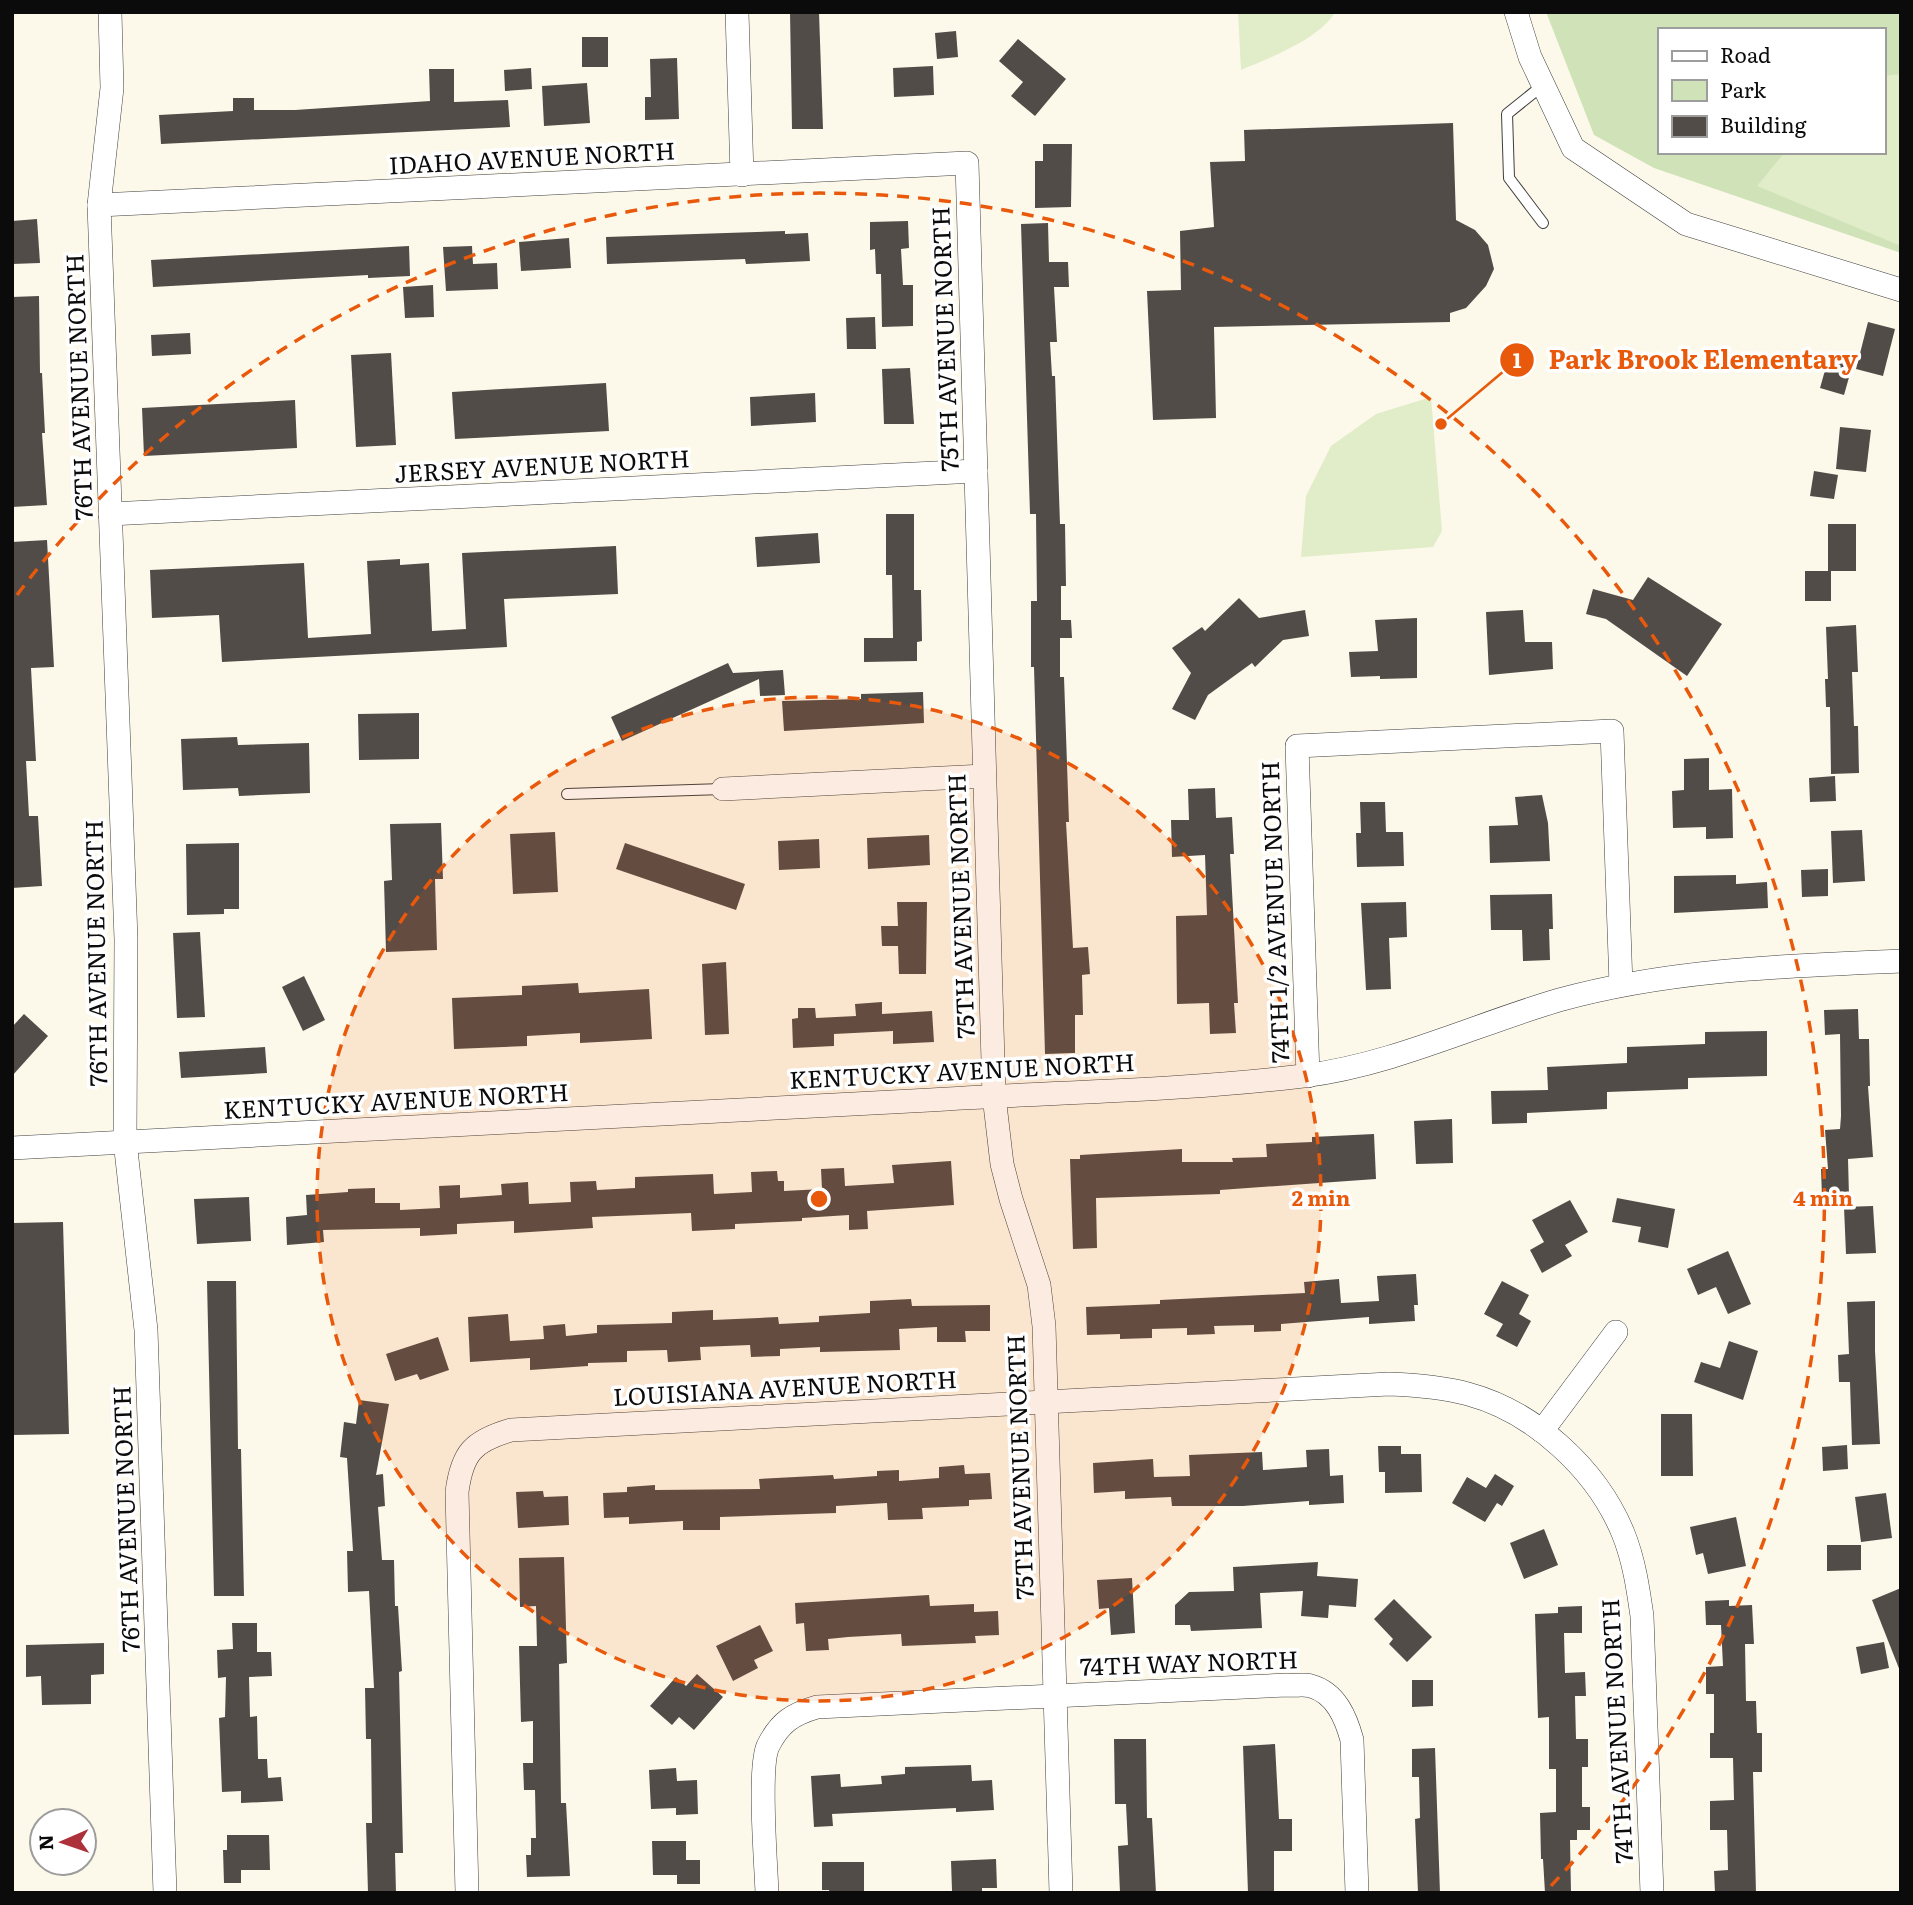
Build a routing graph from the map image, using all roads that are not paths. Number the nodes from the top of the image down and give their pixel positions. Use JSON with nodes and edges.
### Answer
{"nodes":[{"id":1,"x":110,"y":12,"type":"edge"},
{"id":2,"x":737,"y":12,"type":"edge"},
{"id":3,"x":1516,"y":12,"type":"edge"},
{"id":4,"x":1543,"y":86,"type":"junction"},
{"id":5,"x":967,"y":163,"type":"joint"},
{"id":6,"x":742,"y":175,"type":"junction"},
{"id":7,"x":99,"y":205,"type":"junction"},
{"id":8,"x":1543,"y":223,"type":"dead end"},
{"id":9,"x":1901,"y":290,"type":"edge"},
{"id":10,"x":976,"y":471,"type":"junction"},
{"id":11,"x":110,"y":514,"type":"junction"},
{"id":12,"x":984,"y":776,"type":"junction"},
{"id":13,"x":723,"y":789,"type":"joint"},
{"id":14,"x":566,"y":794,"type":"dead end"},
{"id":15,"x":1901,"y":961,"type":"edge"},
{"id":16,"x":1621,"y":985,"type":"junction"},
{"id":17,"x":1308,"y":1076,"type":"junction"},
{"id":18,"x":994,"y":1096,"type":"junction"},
{"id":19,"x":125,"y":1141,"type":"junction"},
{"id":20,"x":12,"y":1148,"type":"edge"},
{"id":21,"x":1616,"y":1332,"type":"dead end"},
{"id":22,"x":1046,"y":1402,"type":"junction"},
{"id":23,"x":1542,"y":1431,"type":"junction"},
{"id":24,"x":1055,"y":1695,"type":"junction"},
{"id":25,"x":164,"y":1893,"type":"edge"},
{"id":26,"x":467,"y":1893,"type":"edge"},
{"id":27,"x":767,"y":1893,"type":"edge"},
{"id":28,"x":1061,"y":1893,"type":"edge"},
{"id":29,"x":1357,"y":1893,"type":"edge"},
{"id":30,"x":1651,"y":1893,"type":"edge"}],
"edges":[{"from":1,"to":7,"type":"street","name":"76TH AVENUE NORTH"},
{"from":2,"to":6,"type":"street"},
{"from":3,"to":4,"type":"street"},
{"from":4,"to":8,"type":"lane"},
{"from":4,"to":9,"type":"street"},
{"from":5,"to":6,"type":"street","name":"IDAHO AVENUE NORTH"},
{"from":5,"to":10,"type":"street","name":"75TH AVENUE NORTH"},
{"from":6,"to":7,"type":"street","name":"IDAHO AVENUE NORTH"},
{"from":7,"to":11,"type":"street","name":"76TH AVENUE NORTH"},
{"from":10,"to":11,"type":"street","name":"JERSEY AVENUE NORTH"},
{"from":10,"to":12,"type":"street","name":"75TH AVENUE NORTH"},
{"from":11,"to":19,"type":"street","name":"76TH AVENUE NORTH"},
{"from":12,"to":13,"type":"street"},
{"from":12,"to":18,"type":"street","name":"75TH AVENUE NORTH"},
{"from":13,"to":14,"type":"lane"},
{"from":15,"to":16,"type":"street","name":"KENTUCKY AVENUE NORTH"},
{"from":16,"to":17,"type":"street","name":"KENTUCKY AVENUE NORTH"},
{"from":16,"to":17,"type":"street","name":"74TH 1/2 AVENUE NORTH"},
{"from":17,"to":18,"type":"street","name":"KENTUCKY AVENUE NORTH"},
{"from":18,"to":19,"type":"street","name":"KENTUCKY AVENUE NORTH"},
{"from":18,"to":22,"type":"street","name":"75TH AVENUE NORTH"},
{"from":19,"to":20,"type":"street","name":"KENTUCKY AVENUE NORTH"},
{"from":19,"to":25,"type":"street","name":"76TH AVENUE NORTH"},
{"from":21,"to":23,"type":"street"},
{"from":22,"to":23,"type":"street","name":"LOUISIANA AVENUE NORTH"},
{"from":22,"to":24,"type":"street","name":"75TH AVENUE NORTH"},
{"from":22,"to":26,"type":"street","name":"LOUISIANA AVENUE NORTH"},
{"from":23,"to":30,"type":"street","name":"74TH AVENUE NORTH"},
{"from":24,"to":27,"type":"street","name":"74TH WAY NORTH"},
{"from":24,"to":28,"type":"street","name":"75TH AVENUE NORTH"},
{"from":24,"to":29,"type":"street","name":"74TH WAY NORTH"}]}
